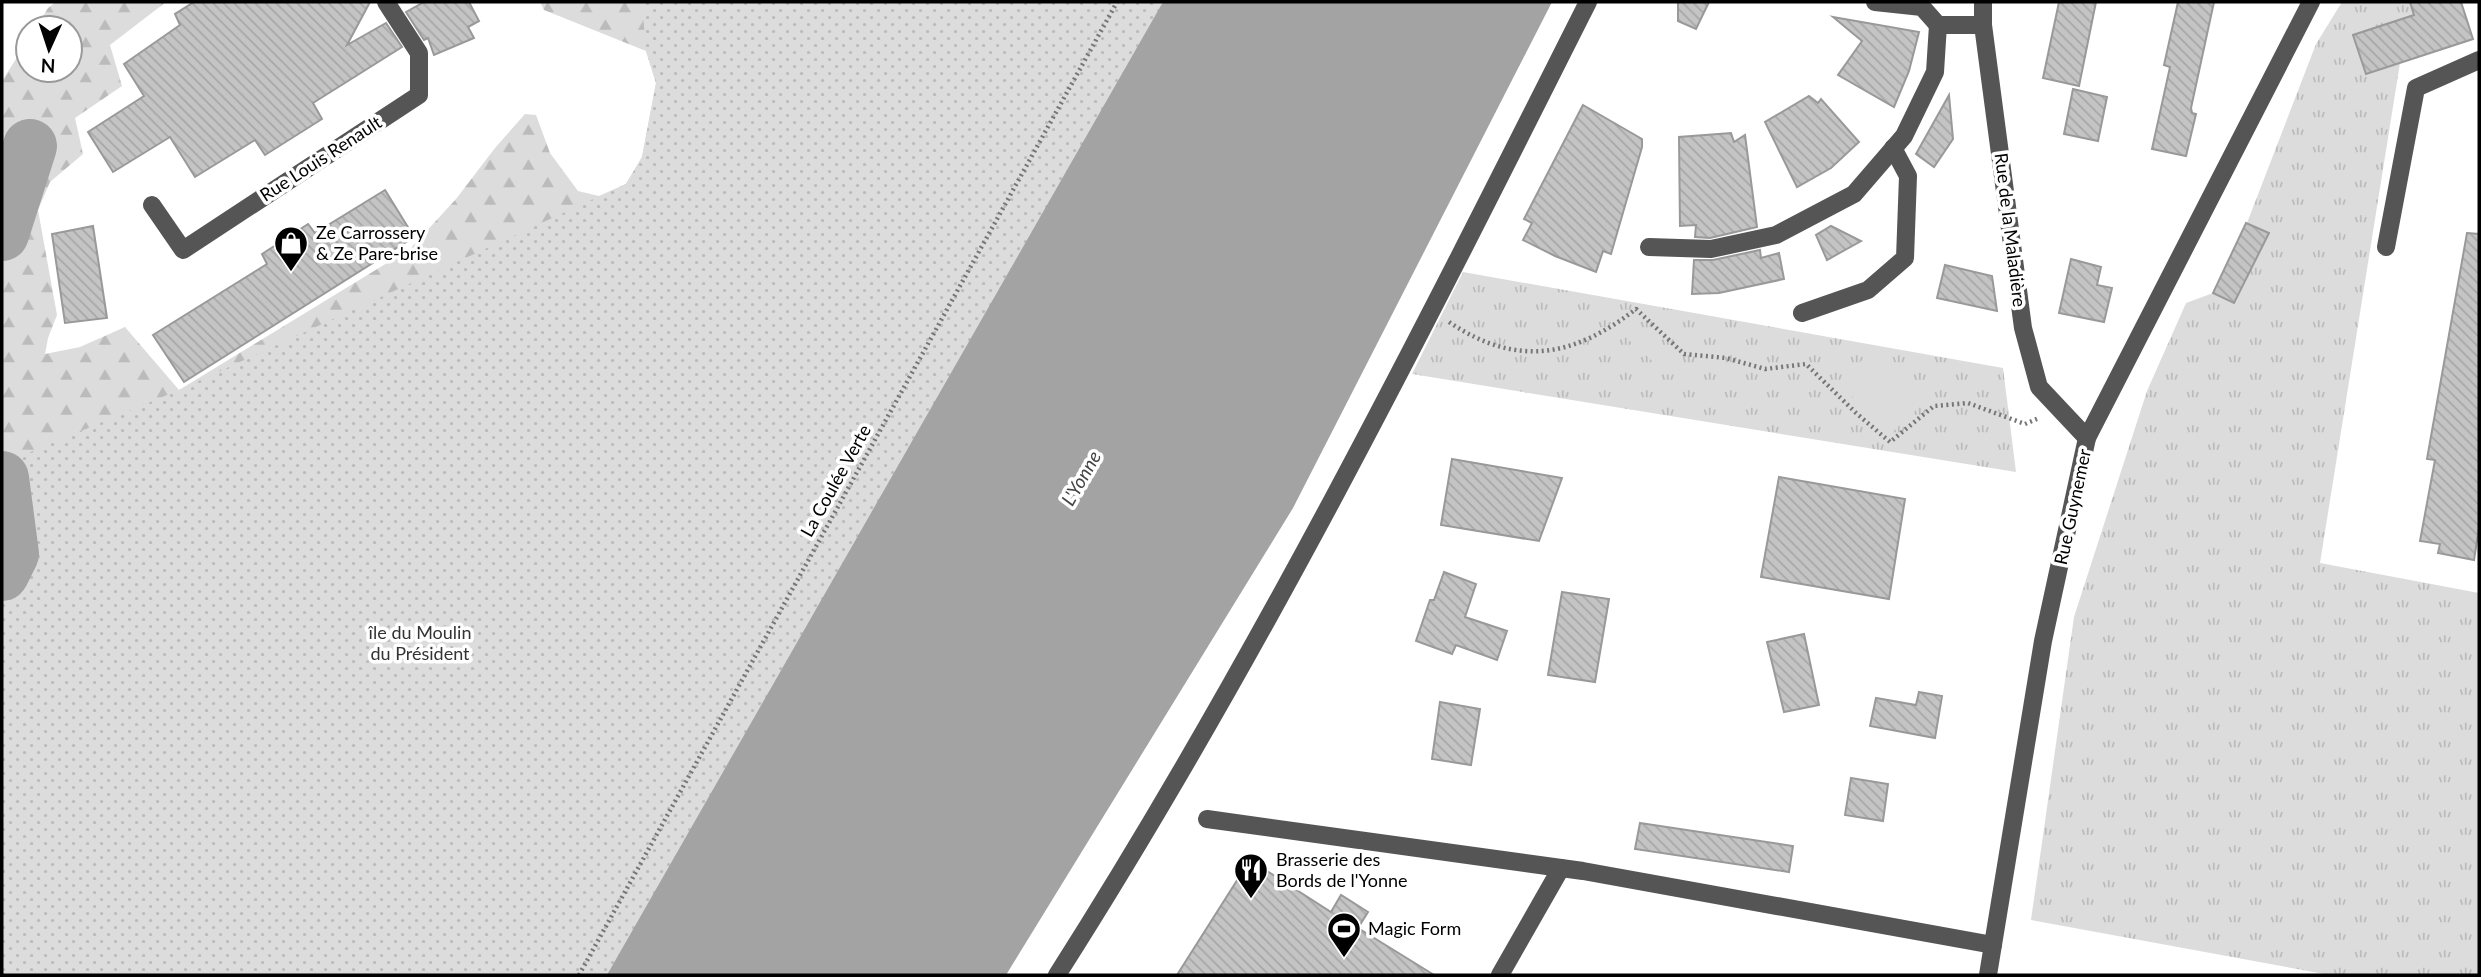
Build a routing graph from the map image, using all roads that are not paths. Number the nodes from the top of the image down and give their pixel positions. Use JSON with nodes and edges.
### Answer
{"nodes":[{"id":1,"x":386,"y":2,"type":"edge"},
{"id":2,"x":1588,"y":2,"type":"edge"},
{"id":3,"x":1875,"y":2,"type":"edge"},
{"id":4,"x":1983,"y":2,"type":"edge"},
{"id":5,"x":2311,"y":2,"type":"edge"},
{"id":6,"x":1938,"y":25,"type":"junction"},
{"id":7,"x":1983,"y":25,"type":"junction"},
{"id":8,"x":2479,"y":60,"type":"edge"},
{"id":9,"x":1893,"y":148,"type":"junction"},
{"id":10,"x":152,"y":205,"type":"dead end"},
{"id":11,"x":1649,"y":247,"type":"dead end"},
{"id":12,"x":2386,"y":247,"type":"dead end"},
{"id":13,"x":1802,"y":313,"type":"dead end"},
{"id":14,"x":2087,"y":438,"type":"junction"},
{"id":15,"x":1208,"y":819,"type":"dead end"},
{"id":16,"x":1561,"y":868,"type":"junction"},
{"id":17,"x":1993,"y":946,"type":"junction"},
{"id":18,"x":1057,"y":975,"type":"edge"},
{"id":19,"x":1500,"y":975,"type":"edge"},
{"id":20,"x":1988,"y":975,"type":"edge"}],
"edges":[{"from":1,"to":10,"type":"street","name":"Rue Louis Renault"},
{"from":2,"to":18,"type":"street"},
{"from":3,"to":6,"type":"street"},
{"from":4,"to":7,"type":"street","name":"Rue de la Maladière"},
{"from":5,"to":14,"type":"street","name":"Rue Guynemer"},
{"from":6,"to":7,"type":"street"},
{"from":6,"to":9,"type":"street"},
{"from":7,"to":14,"type":"street","name":"Rue de la Maladière"},
{"from":8,"to":12,"type":"street"},
{"from":9,"to":11,"type":"street"},
{"from":9,"to":13,"type":"street"},
{"from":14,"to":17,"type":"street","name":"Rue Guynemer"},
{"from":15,"to":16,"type":"street"},
{"from":16,"to":17,"type":"street"},
{"from":16,"to":19,"type":"street"},
{"from":17,"to":20,"type":"street","name":"Rue Guynemer"}]}
